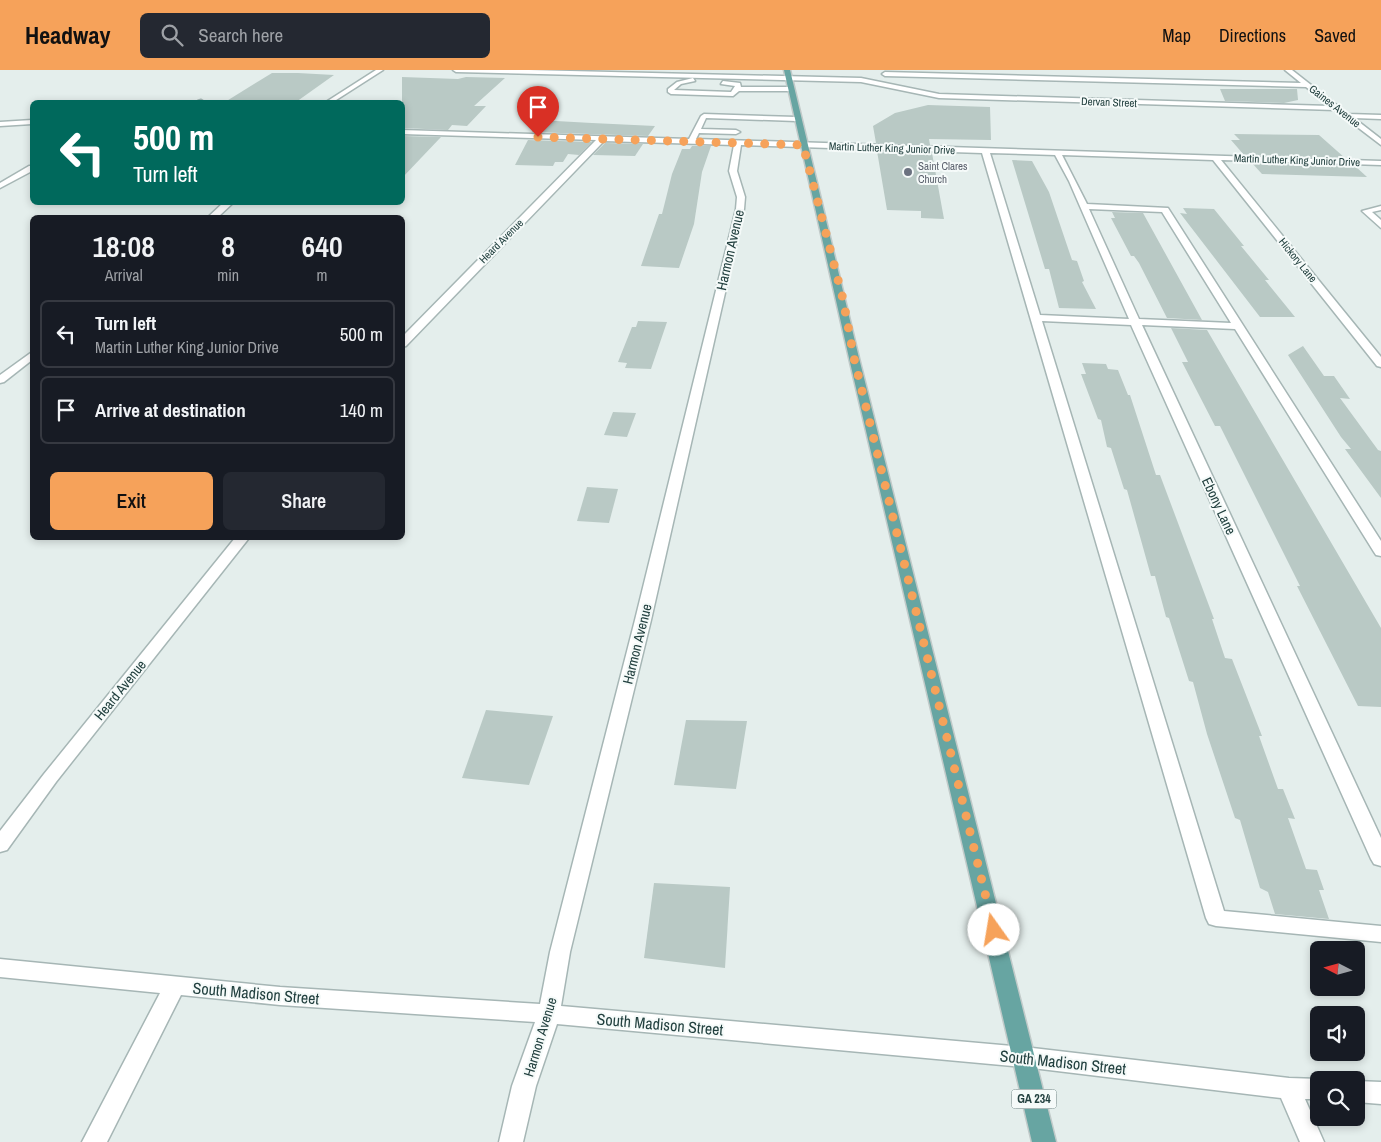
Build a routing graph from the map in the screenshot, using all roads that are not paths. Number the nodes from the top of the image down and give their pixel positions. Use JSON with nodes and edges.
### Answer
{"nodes":[{"id":1,"x":380,"y":70,"type":"edge"},
{"id":2,"x":456,"y":70,"type":"edge"},
{"id":3,"x":787,"y":70,"type":"edge"},
{"id":4,"x":1288,"y":70,"type":"edge"},
{"id":5,"x":885,"y":72,"type":"edge"},
{"id":6,"x":788,"y":78,"type":"junction"},
{"id":7,"x":681,"y":80,"type":"junction"},
{"id":8,"x":883,"y":82,"type":"junction"},
{"id":9,"x":1308,"y":85,"type":"junction"},
{"id":10,"x":737,"y":89,"type":"junction"},
{"id":11,"x":790,"y":89,"type":"junction"},
{"id":12,"x":332,"y":100,"type":"edge"},
{"id":13,"x":1337,"y":108,"type":"junction"},
{"id":14,"x":1349,"y":116,"type":"junction"},
{"id":15,"x":744,"y":117,"type":"junction"},
{"id":16,"x":1381,"y":117,"type":"edge"},
{"id":17,"x":796,"y":119,"type":"junction"},
{"id":18,"x":0,"y":120,"type":"edge"},
{"id":19,"x":30,"y":121,"type":"edge"},
{"id":20,"x":30,"y":121,"type":"edge"},
{"id":21,"x":0,"y":124,"type":"edge"},
{"id":22,"x":789,"y":127,"type":"dead end"},
{"id":23,"x":798,"y":128,"type":"junction"},
{"id":24,"x":696,"y":131,"type":"junction"},
{"id":25,"x":405,"y":132,"type":"edge"},
{"id":26,"x":601,"y":139,"type":"junction"},
{"id":27,"x":736,"y":140,"type":"junction"},
{"id":28,"x":691,"y":142,"type":"junction"},
{"id":29,"x":1381,"y":143,"type":"edge"},
{"id":30,"x":803,"y":145,"type":"junction"},
{"id":31,"x":985,"y":150,"type":"junction"},
{"id":32,"x":1058,"y":152,"type":"junction"},
{"id":33,"x":1215,"y":157,"type":"junction"},
{"id":34,"x":1381,"y":163,"type":"edge"},
{"id":35,"x":30,"y":169,"type":"edge"},
{"id":36,"x":0,"y":186,"type":"edge"},
{"id":37,"x":226,"y":205,"type":"edge"},
{"id":38,"x":1084,"y":206,"type":"junction"},
{"id":39,"x":1381,"y":208,"type":"edge"},
{"id":40,"x":215,"y":215,"type":"edge"},
{"id":41,"x":1381,"y":225,"type":"edge"},
{"id":42,"x":1035,"y":318,"type":"junction"},
{"id":43,"x":1136,"y":322,"type":"junction"},
{"id":44,"x":1239,"y":326,"type":"junction"},
{"id":45,"x":405,"y":341,"type":"edge"},
{"id":46,"x":30,"y":357,"type":"edge"},
{"id":47,"x":1381,"y":364,"type":"edge"},
{"id":48,"x":0,"y":380,"type":"edge"},
{"id":49,"x":240,"y":540,"type":"edge"},
{"id":50,"x":1381,"y":552,"type":"edge"},
{"id":51,"x":0,"y":845,"type":"edge"},
{"id":52,"x":1381,"y":859,"type":"edge"},
{"id":53,"x":1381,"y":934,"type":"edge"},
{"id":54,"x":0,"y":968,"type":"edge"},
{"id":55,"x":175,"y":986,"type":"junction"},
{"id":56,"x":549,"y":1014,"type":"junction"},
{"id":57,"x":1024,"y":1057,"type":"junction"},
{"id":58,"x":1289,"y":1088,"type":"junction"},
{"id":59,"x":1310,"y":1089,"type":"edge"},
{"id":60,"x":1365,"y":1092,"type":"edge"},
{"id":61,"x":1381,"y":1093,"type":"edge"},
{"id":62,"x":94,"y":1142,"type":"edge"},
{"id":63,"x":511,"y":1142,"type":"edge"},
{"id":64,"x":1044,"y":1142,"type":"edge"},
{"id":65,"x":1312,"y":1142,"type":"edge"}],
"edges":[{"from":1,"to":12,"type":"street"},
{"from":2,"to":7,"type":"street"},
{"from":3,"to":6,"type":"main road","number":"GA 234"},
{"from":4,"to":9,"type":"street","name":"Gaines Avenue"},
{"from":5,"to":8,"type":"street"},
{"from":5,"to":9,"type":"street"},
{"from":6,"to":7,"type":"street","name":"Dervan Street"},
{"from":6,"to":8,"type":"street","name":"Dervan Street"},
{"from":6,"to":11,"type":"main road","number":"GA 234"},
{"from":7,"to":10,"type":"street"},
{"from":7,"to":10,"type":"street"},
{"from":8,"to":13,"type":"street","name":"Dervan Street"},
{"from":9,"to":13,"type":"street","name":"Gaines Avenue"},
{"from":10,"to":11,"type":"street"},
{"from":11,"to":17,"type":"main road","number":"GA 234"},
{"from":13,"to":14,"type":"street","name":"Gaines Avenue"},
{"from":14,"to":16,"type":"street"},
{"from":14,"to":29,"type":"street","name":"Gaines Avenue"},
{"from":15,"to":17,"type":"street"},
{"from":15,"to":24,"type":"street"},
{"from":15,"to":27,"type":"street","name":"Harmon Avenue"},
{"from":17,"to":23,"type":"main road","number":"GA 234"},
{"from":18,"to":19,"type":"street"},
{"from":20,"to":21,"type":"street"},
{"from":22,"to":23,"type":"street"},
{"from":23,"to":30,"type":"main road","number":"GA 234"},
{"from":24,"to":27,"type":"street"},
{"from":24,"to":28,"type":"street"},
{"from":25,"to":26,"type":"street","name":"Martin Luther King Junior Drive"},
{"from":26,"to":28,"type":"street","name":"Martin Luther King Junior Drive"},
{"from":26,"to":45,"type":"street","name":"Heard Avenue"},
{"from":27,"to":28,"type":"street","name":"Martin Luther King Junior Drive"},
{"from":27,"to":30,"type":"street","name":"Martin Luther King Junior Drive"},
{"from":27,"to":56,"type":"street","name":"Harmon Avenue"},
{"from":30,"to":31,"type":"street","name":"Martin Luther King Junior Drive"},
{"from":30,"to":57,"type":"main road","number":"GA 234"},
{"from":31,"to":32,"type":"street","name":"Martin Luther King Junior Drive"},
{"from":31,"to":42,"type":"street"},
{"from":32,"to":33,"type":"street","name":"Martin Luther King Junior Drive"},
{"from":32,"to":38,"type":"street","name":"Ebony Lane"},
{"from":33,"to":34,"type":"street","name":"Martin Luther King Junior Drive"},
{"from":33,"to":47,"type":"street","name":"Hickory Lane"},
{"from":35,"to":36,"type":"street"},
{"from":37,"to":40,"type":"street"},
{"from":38,"to":43,"type":"street","name":"Ebony Lane"},
{"from":38,"to":44,"type":"street"},
{"from":39,"to":41,"type":"street"},
{"from":42,"to":43,"type":"street"},
{"from":42,"to":53,"type":"street"},
{"from":43,"to":44,"type":"street"},
{"from":43,"to":52,"type":"street","name":"Ebony Lane"},
{"from":44,"to":50,"type":"street"},
{"from":46,"to":48,"type":"street"},
{"from":49,"to":51,"type":"street","name":"Heard Avenue"},
{"from":54,"to":55,"type":"street","name":"South Madison Street"},
{"from":55,"to":56,"type":"street","name":"South Madison Street"},
{"from":55,"to":62,"type":"street"},
{"from":56,"to":57,"type":"street","name":"South Madison Street"},
{"from":56,"to":63,"type":"street","name":"Harmon Avenue"},
{"from":57,"to":58,"type":"street","name":"South Madison Street"},
{"from":57,"to":64,"type":"main road","number":"GA 234"},
{"from":58,"to":59,"type":"street","name":"South Madison Street"},
{"from":58,"to":65,"type":"street"},
{"from":60,"to":61,"type":"street"}]}
